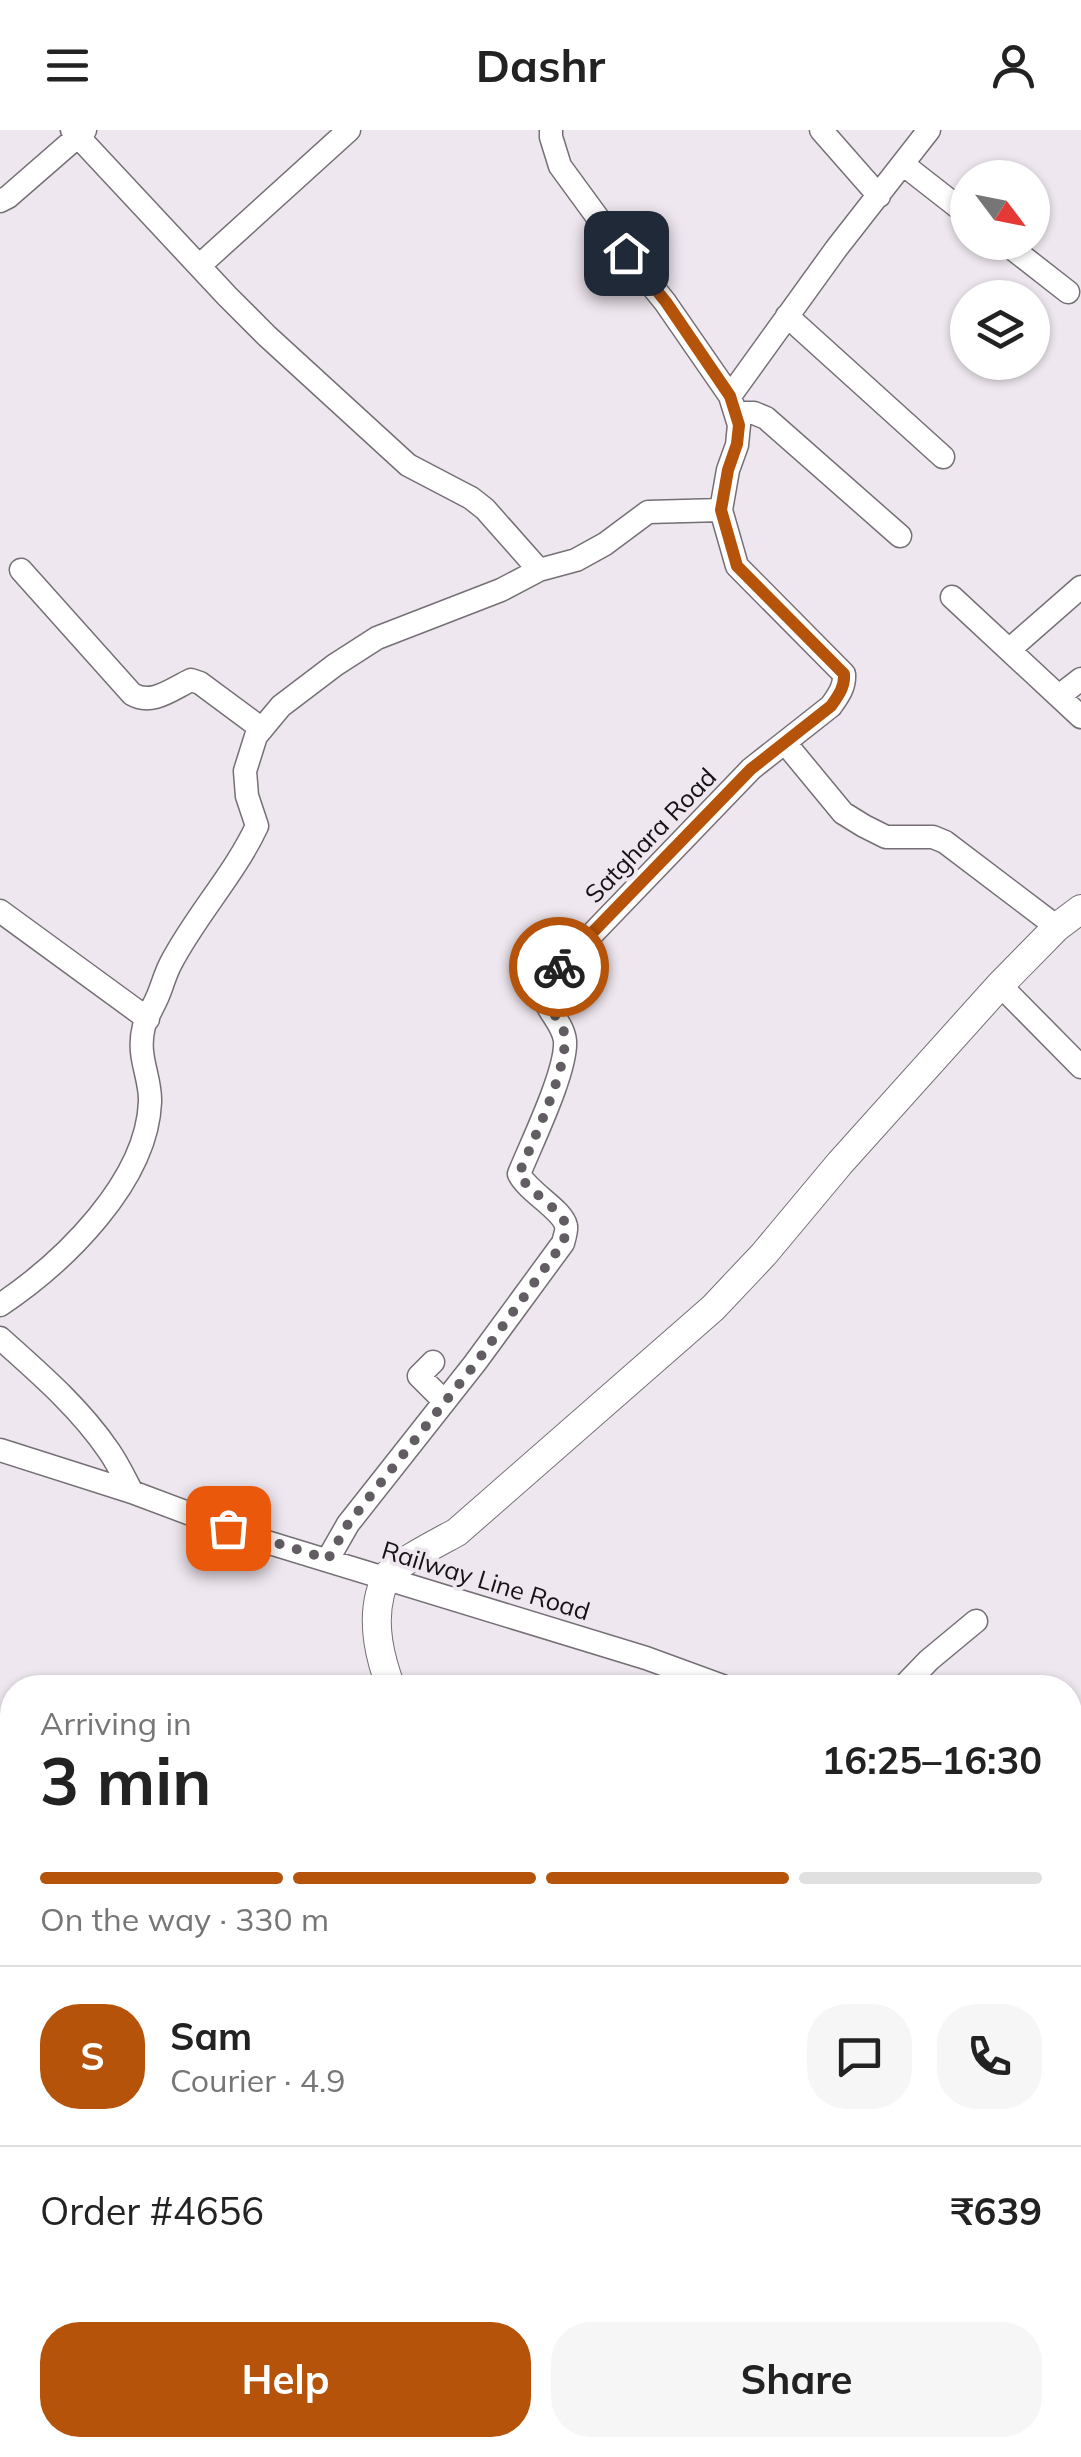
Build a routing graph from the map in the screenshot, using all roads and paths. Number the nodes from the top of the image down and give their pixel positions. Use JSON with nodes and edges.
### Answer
{"nodes":[{"id":1,"x":349,"y":130,"type":"edge"},
{"id":2,"x":551,"y":130,"type":"edge"},
{"id":3,"x":821,"y":130,"type":"edge"},
{"id":4,"x":929,"y":130,"type":"edge"},
{"id":5,"x":78,"y":132,"type":"edge"},
{"id":6,"x":904,"y":166,"type":"junction"},
{"id":7,"x":879,"y":196,"type":"junction"},
{"id":8,"x":950,"y":200,"type":"edge"},
{"id":9,"x":0,"y":201,"type":"edge"},
{"id":10,"x":1027,"y":260,"type":"edge"},
{"id":11,"x":199,"y":266,"type":"junction"},
{"id":12,"x":1068,"y":292,"type":"dead end"},
{"id":13,"x":788,"y":316,"type":"junction"},
{"id":14,"x":733,"y":405,"type":"junction"},
{"id":15,"x":942,"y":457,"type":"dead end"},
{"id":16,"x":721,"y":510,"type":"junction"},
{"id":17,"x":900,"y":536,"type":"dead end"},
{"id":18,"x":21,"y":570,"type":"dead end"},
{"id":19,"x":539,"y":570,"type":"junction"},
{"id":20,"x":1081,"y":587,"type":"edge"},
{"id":21,"x":952,"y":597,"type":"dead end"},
{"id":22,"x":1009,"y":650,"type":"junction"},
{"id":23,"x":1081,"y":679,"type":"edge"},
{"id":24,"x":1060,"y":696,"type":"junction"},
{"id":25,"x":1081,"y":717,"type":"edge"},
{"id":26,"x":262,"y":729,"type":"junction"},
{"id":27,"x":786,"y":744,"type":"junction"},
{"id":28,"x":1081,"y":909,"type":"edge"},
{"id":29,"x":0,"y":911,"type":"edge"},
{"id":30,"x":1057,"y":926,"type":"junction"},
{"id":31,"x":1000,"y":986,"type":"junction"},
{"id":32,"x":148,"y":1018,"type":"junction"},
{"id":33,"x":1081,"y":1067,"type":"edge"},
{"id":34,"x":0,"y":1305,"type":"edge"},
{"id":35,"x":0,"y":1338,"type":"edge"},
{"id":36,"x":433,"y":1362,"type":"dead end"},
{"id":37,"x":444,"y":1400,"type":"junction"},
{"id":38,"x":0,"y":1450,"type":"edge"},
{"id":39,"x":132,"y":1492,"type":"junction"},
{"id":40,"x":328,"y":1559,"type":"junction"},
{"id":41,"x":385,"y":1578,"type":"junction"},
{"id":42,"x":976,"y":1621,"type":"dead end"},
{"id":43,"x":386,"y":1675,"type":"edge"},
{"id":44,"x":692,"y":1675,"type":"edge"},
{"id":45,"x":915,"y":1675,"type":"edge"}],
"edges":[{"from":1,"to":11,"type":"street"},
{"from":2,"to":14,"type":"street"},
{"from":3,"to":7,"type":"street"},
{"from":4,"to":6,"type":"street"},
{"from":5,"to":9,"type":"street"},
{"from":5,"to":11,"type":"street"},
{"from":6,"to":7,"type":"street"},
{"from":6,"to":8,"type":"street"},
{"from":7,"to":13,"type":"street"},
{"from":10,"to":12,"type":"street"},
{"from":11,"to":19,"type":"street"},
{"from":13,"to":14,"type":"street"},
{"from":13,"to":15,"type":"street"},
{"from":14,"to":16,"type":"street","name":"Satghara Road"},
{"from":14,"to":17,"type":"street"},
{"from":16,"to":19,"type":"street"},
{"from":16,"to":27,"type":"street","name":"Satghara Road"},
{"from":18,"to":26,"type":"street"},
{"from":19,"to":26,"type":"street"},
{"from":20,"to":22,"type":"street"},
{"from":21,"to":22,"type":"street"},
{"from":22,"to":24,"type":"street"},
{"from":23,"to":24,"type":"street"},
{"from":24,"to":25,"type":"street"},
{"from":26,"to":32,"type":"street"},
{"from":27,"to":30,"type":"street"},
{"from":27,"to":37,"type":"street","name":"Satghara Road"},
{"from":28,"to":30,"type":"street"},
{"from":29,"to":32,"type":"street"},
{"from":30,"to":31,"type":"street"},
{"from":31,"to":33,"type":"street"},
{"from":31,"to":41,"type":"street"},
{"from":32,"to":34,"type":"street"},
{"from":35,"to":39,"type":"street"},
{"from":36,"to":37,"type":"street"},
{"from":37,"to":40,"type":"street","name":"Satghara Road"},
{"from":38,"to":39,"type":"street","name":"Railway Line Road"},
{"from":39,"to":40,"type":"street","name":"Railway Line Road"},
{"from":40,"to":41,"type":"street","name":"Railway Line Road"},
{"from":41,"to":43,"type":"street"},
{"from":41,"to":44,"type":"street","name":"Railway Line Road"},
{"from":42,"to":45,"type":"street"}]}
